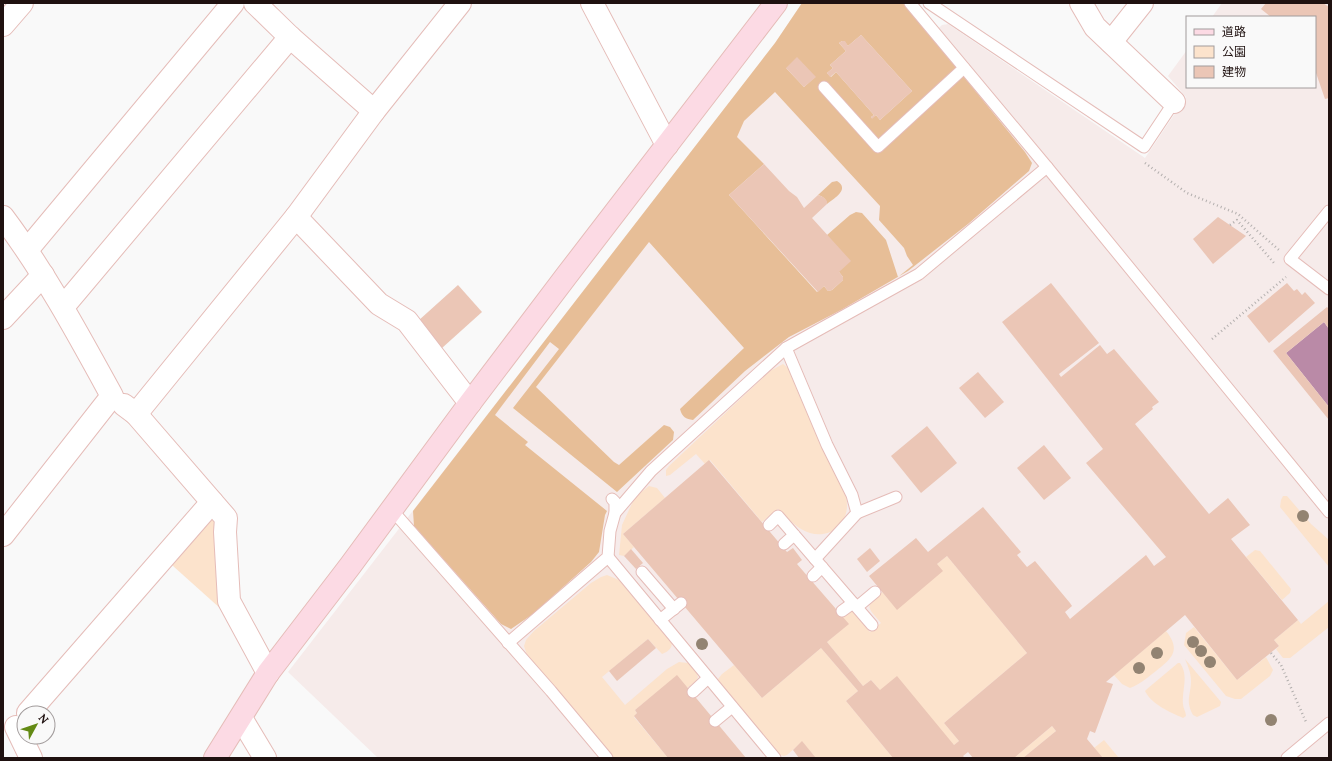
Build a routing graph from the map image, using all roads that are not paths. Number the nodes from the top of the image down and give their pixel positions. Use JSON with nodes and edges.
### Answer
{"nodes":[{"id":1,"x":233,"y":3,"type":"edge"},
{"id":2,"x":255,"y":3,"type":"edge"},
{"id":3,"x":460,"y":3,"type":"edge"},
{"id":4,"x":592,"y":3,"type":"edge"},
{"id":5,"x":776,"y":3,"type":"edge"},
{"id":6,"x":910,"y":3,"type":"edge"},
{"id":7,"x":929,"y":3,"type":"edge"},
{"id":8,"x":1082,"y":3,"type":"edge"},
{"id":9,"x":1142,"y":3,"type":"edge"},
{"id":10,"x":18,"y":4,"type":"edge"},
{"id":11,"x":3,"y":25,"type":"edge"},
{"id":12,"x":290,"y":37,"type":"junction"},
{"id":13,"x":1111,"y":42,"type":"junction"},
{"id":14,"x":964,"y":68,"type":"junction"},
{"id":15,"x":824,"y":88,"type":"dead end"},
{"id":16,"x":1174,"y":102,"type":"joint"},
{"id":17,"x":374,"y":111,"type":"junction"},
{"id":18,"x":667,"y":145,"type":"junction"},
{"id":19,"x":1047,"y":167,"type":"junction"},
{"id":20,"x":1329,"y":211,"type":"edge"},
{"id":21,"x":3,"y":217,"type":"edge"},
{"id":22,"x":296,"y":217,"type":"junction"},
{"id":23,"x":27,"y":250,"type":"junction"},
{"id":24,"x":43,"y":275,"type":"junction"},
{"id":25,"x":1329,"y":289,"type":"edge"},
{"id":26,"x":63,"y":307,"type":"junction"},
{"id":27,"x":4,"y":315,"type":"edge"},
{"id":28,"x":786,"y":348,"type":"junction"},
{"id":29,"x":112,"y":396,"type":"junction"},
{"id":30,"x":470,"y":403,"type":"junction"},
{"id":31,"x":136,"y":414,"type":"junction"},
{"id":32,"x":896,"y":497,"type":"dead end"},
{"id":33,"x":612,"y":499,"type":"dead end"},
{"id":34,"x":212,"y":502,"type":"junction"},
{"id":35,"x":392,"y":510,"type":"junction"},
{"id":36,"x":1329,"y":512,"type":"edge"},
{"id":37,"x":615,"y":513,"type":"junction"},
{"id":38,"x":857,"y":514,"type":"junction"},
{"id":39,"x":768,"y":525,"type":"dead end"},
{"id":40,"x":3,"y":535,"type":"edge"},
{"id":41,"x":794,"y":535,"type":"junction"},
{"id":42,"x":784,"y":544,"type":"dead end"},
{"id":43,"x":608,"y":557,"type":"junction"},
{"id":44,"x":819,"y":563,"type":"junction"},
{"id":45,"x":642,"y":572,"type":"dead end"},
{"id":46,"x":813,"y":576,"type":"dead end"},
{"id":47,"x":875,"y":592,"type":"dead end"},
{"id":48,"x":855,"y":605,"type":"junction"},
{"id":49,"x":842,"y":611,"type":"dead end"},
{"id":50,"x":660,"y":620,"type":"junction"},
{"id":51,"x":872,"y":625,"type":"dead end"},
{"id":52,"x":508,"y":643,"type":"junction"},
{"id":53,"x":268,"y":673,"type":"junction"},
{"id":54,"x":708,"y":678,"type":"junction"},
{"id":55,"x":693,"y":692,"type":"dead end"},
{"id":56,"x":30,"y":705,"type":"edge"},
{"id":57,"x":732,"y":706,"type":"junction"},
{"id":58,"x":241,"y":718,"type":"junction"},
{"id":59,"x":715,"y":721,"type":"dead end"},
{"id":60,"x":1329,"y":723,"type":"edge"},
{"id":61,"x":27,"y":745,"type":"edge"},
{"id":62,"x":31,"y":758,"type":"edge"},
{"id":63,"x":215,"y":758,"type":"edge"},
{"id":64,"x":265,"y":758,"type":"edge"},
{"id":65,"x":607,"y":758,"type":"edge"},
{"id":66,"x":773,"y":758,"type":"edge"},
{"id":67,"x":1287,"y":758,"type":"edge"}],
"edges":[{"from":1,"to":23,"type":"street"},
{"from":2,"to":12,"type":"street"},
{"from":3,"to":17,"type":"street"},
{"from":4,"to":18,"type":"street"},
{"from":5,"to":18,"type":"street"},
{"from":6,"to":14,"type":"lane"},
{"from":7,"to":16,"type":"lane"},
{"from":8,"to":13,"type":"street"},
{"from":9,"to":13,"type":"street"},
{"from":10,"to":11,"type":"street"},
{"from":12,"to":17,"type":"street"},
{"from":12,"to":26,"type":"street"},
{"from":13,"to":16,"type":"street"},
{"from":14,"to":15,"type":"lane"},
{"from":14,"to":19,"type":"lane"},
{"from":17,"to":22,"type":"street"},
{"from":18,"to":30,"type":"street"},
{"from":19,"to":28,"type":"lane"},
{"from":19,"to":36,"type":"lane"},
{"from":20,"to":25,"type":"lane"},
{"from":21,"to":23,"type":"street"},
{"from":22,"to":30,"type":"street"},
{"from":22,"to":31,"type":"street"},
{"from":23,"to":24,"type":"street"},
{"from":24,"to":26,"type":"street"},
{"from":24,"to":27,"type":"street"},
{"from":26,"to":29,"type":"street"},
{"from":28,"to":37,"type":"lane"},
{"from":28,"to":38,"type":"lane"},
{"from":29,"to":31,"type":"street"},
{"from":29,"to":40,"type":"street"},
{"from":30,"to":35,"type":"street"},
{"from":31,"to":34,"type":"street"},
{"from":32,"to":38,"type":"lane"},
{"from":33,"to":37,"type":"lane"},
{"from":34,"to":53,"type":"street"},
{"from":34,"to":56,"type":"street"},
{"from":35,"to":52,"type":"lane"},
{"from":35,"to":53,"type":"street"},
{"from":37,"to":43,"type":"lane"},
{"from":38,"to":44,"type":"lane"},
{"from":39,"to":41,"type":"lane"},
{"from":41,"to":42,"type":"lane"},
{"from":41,"to":44,"type":"lane"},
{"from":43,"to":50,"type":"lane"},
{"from":43,"to":52,"type":"lane"},
{"from":44,"to":46,"type":"lane"},
{"from":44,"to":48,"type":"lane"},
{"from":45,"to":50,"type":"lane"},
{"from":47,"to":48,"type":"lane"},
{"from":48,"to":49,"type":"lane"},
{"from":48,"to":51,"type":"lane"},
{"from":50,"to":54,"type":"lane"},
{"from":52,"to":65,"type":"lane"},
{"from":53,"to":58,"type":"street"},
{"from":54,"to":55,"type":"lane"},
{"from":54,"to":57,"type":"lane"},
{"from":57,"to":59,"type":"lane"},
{"from":57,"to":66,"type":"lane"},
{"from":58,"to":63,"type":"street"},
{"from":58,"to":64,"type":"street"},
{"from":60,"to":67,"type":"lane"},
{"from":61,"to":62,"type":"street"}]}
